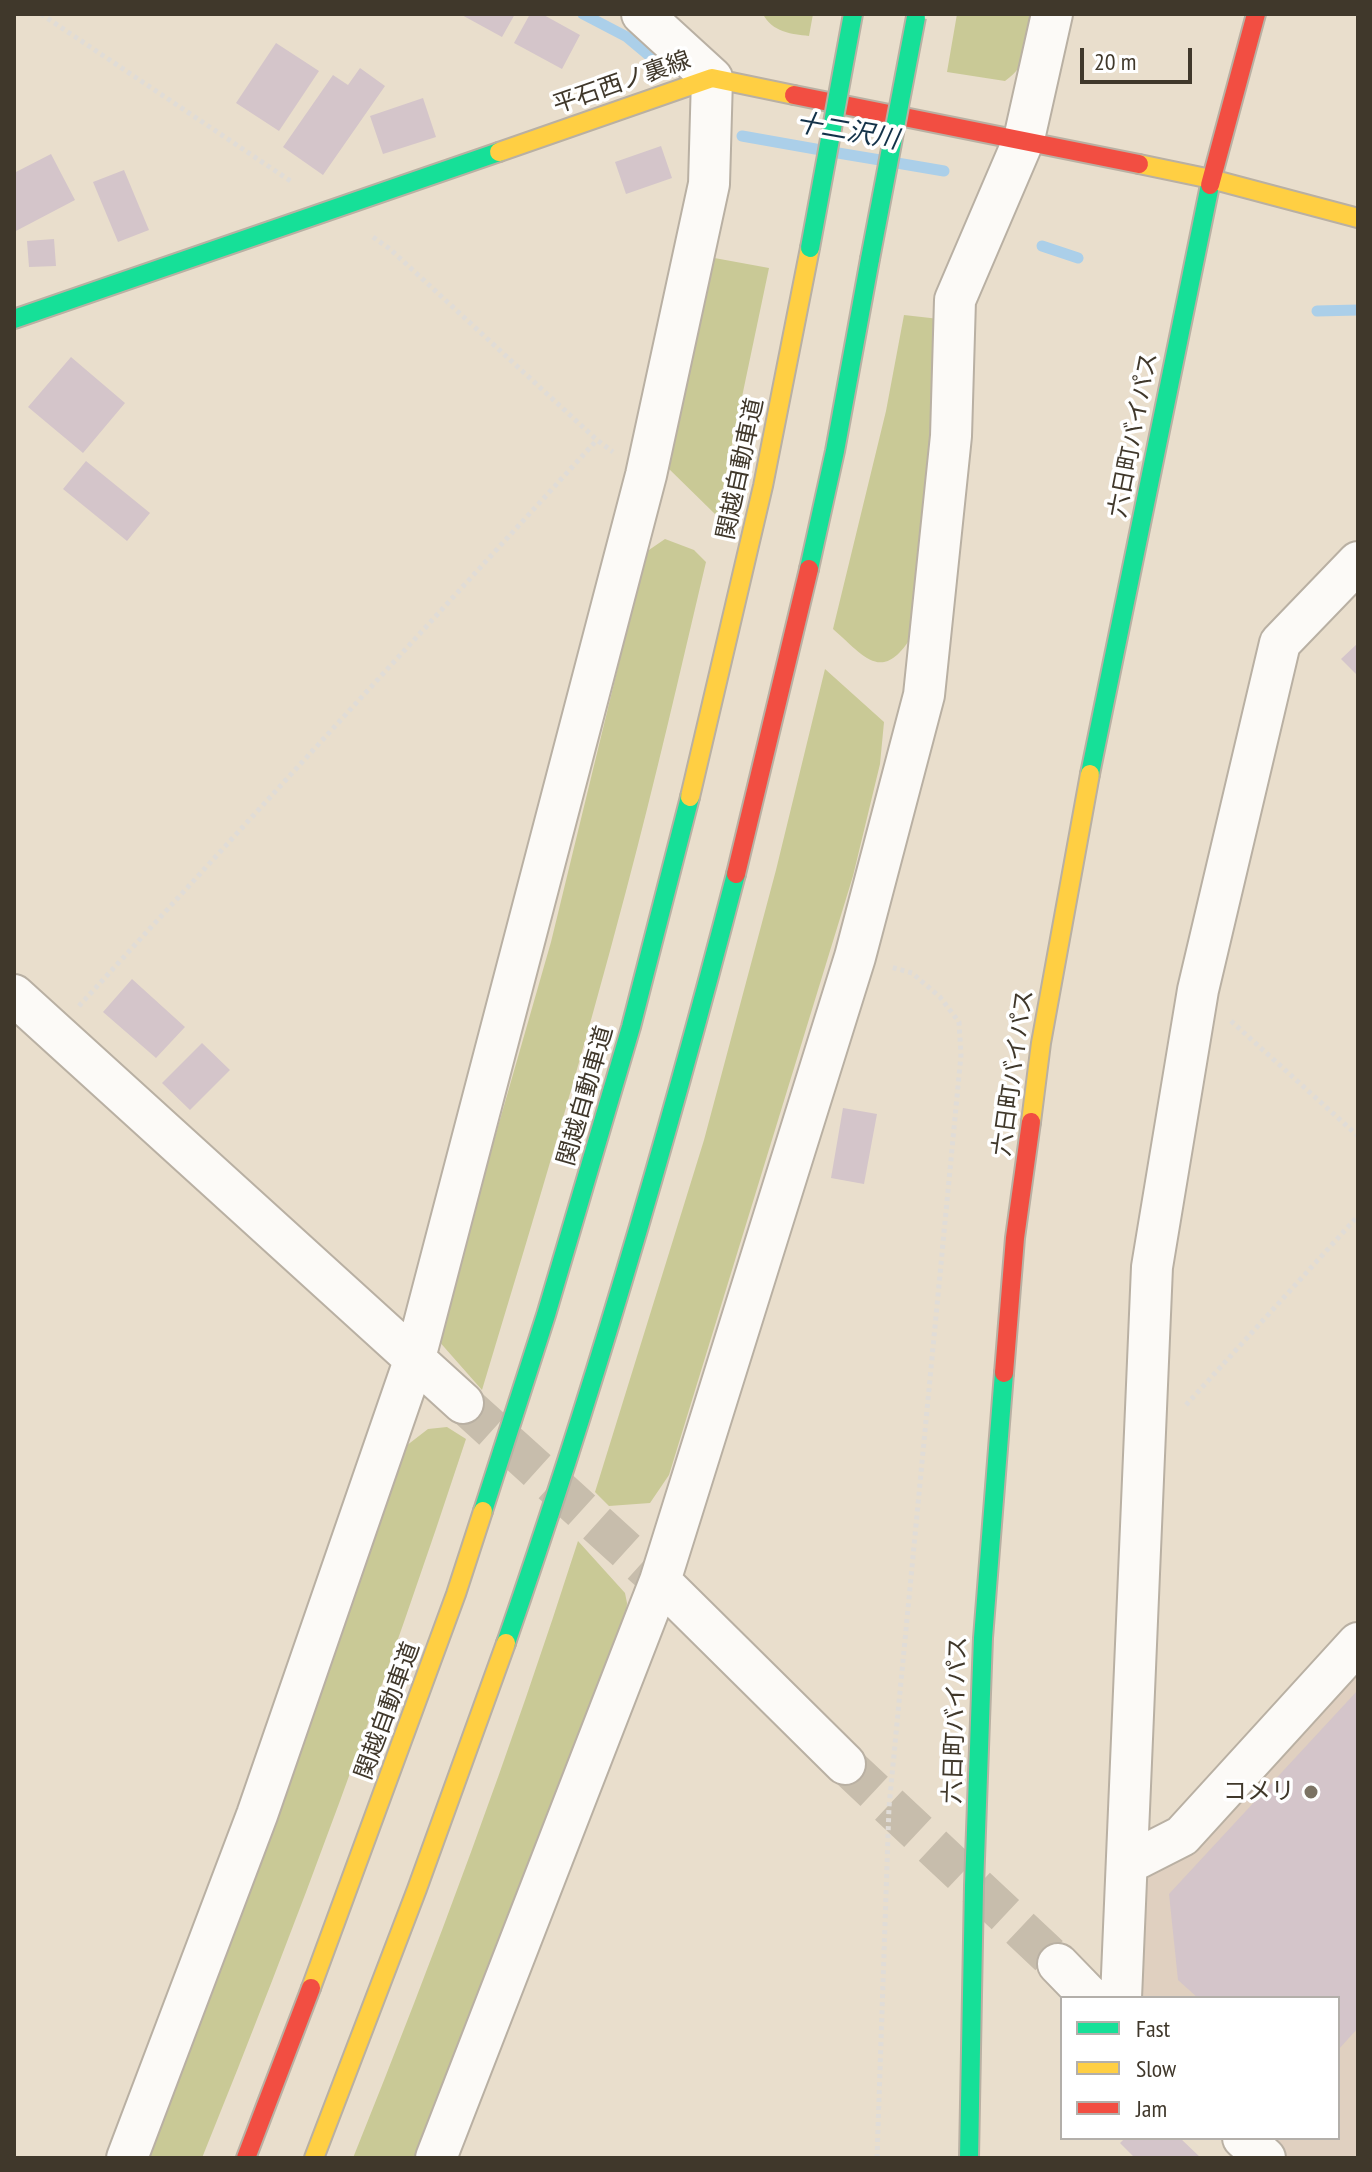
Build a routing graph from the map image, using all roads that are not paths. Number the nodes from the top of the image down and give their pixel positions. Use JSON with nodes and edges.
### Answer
{"nodes":[{"id":1,"x":853,"y":14,"type":"edge"},
{"id":2,"x":1052,"y":14,"type":"edge"},
{"id":3,"x":1256,"y":14,"type":"edge"},
{"id":4,"x":645,"y":15,"type":"edge"},
{"id":5,"x":917,"y":15,"type":"edge"},
{"id":6,"x":712,"y":78,"type":"junction"},
{"id":7,"x":1024,"y":139,"type":"junction"},
{"id":8,"x":1211,"y":179,"type":"junction"},
{"id":9,"x":1358,"y":218,"type":"edge"},
{"id":10,"x":14,"y":319,"type":"edge"},
{"id":11,"x":1358,"y":562,"type":"edge"},
{"id":12,"x":14,"y":995,"type":"edge"},
{"id":13,"x":415,"y":1358,"type":"junction"},
{"id":14,"x":463,"y":1403,"type":"tunnel mouth"},
{"id":15,"x":660,"y":1581,"type":"junction"},
{"id":16,"x":1358,"y":1643,"type":"edge"},
{"id":17,"x":845,"y":1764,"type":"tunnel mouth"},
{"id":18,"x":1127,"y":1864,"type":"junction"},
{"id":19,"x":1058,"y":1964,"type":"tunnel mouth"},
{"id":20,"x":1089,"y":1996,"type":"edge"},
{"id":21,"x":1121,"y":1996,"type":"edge"},
{"id":22,"x":1245,"y":2140,"type":"edge"},
{"id":23,"x":127,"y":2158,"type":"edge"},
{"id":24,"x":246,"y":2158,"type":"edge"},
{"id":25,"x":314,"y":2158,"type":"edge"},
{"id":26,"x":436,"y":2158,"type":"edge"},
{"id":27,"x":969,"y":2158,"type":"edge"},
{"id":28,"x":1265,"y":2158,"type":"edge"}],
"edges":[{"from":1,"to":24,"type":"main road","name":"関越自動車道","bridge":true},
{"from":2,"to":7,"type":"street"},
{"from":3,"to":8,"type":"main road","name":"六日町バイパス"},
{"from":4,"to":6,"type":"street"},
{"from":5,"to":25,"type":"main road","bridge":true},
{"from":6,"to":7,"type":"main road","name":"平石西ノ裏線"},
{"from":6,"to":10,"type":"main road","name":"平石西ノ裏線"},
{"from":6,"to":13,"type":"street"},
{"from":7,"to":8,"type":"main road","name":"平石西ノ裏線"},
{"from":7,"to":15,"type":"street"},
{"from":8,"to":9,"type":"main road","name":"平石西ノ裏線"},
{"from":8,"to":27,"type":"main road","name":"六日町バイパス"},
{"from":11,"to":18,"type":"street"},
{"from":12,"to":13,"type":"street"},
{"from":13,"to":14,"type":"street"},
{"from":13,"to":23,"type":"street"},
{"from":15,"to":17,"type":"street"},
{"from":15,"to":26,"type":"street"},
{"from":16,"to":18,"type":"street"},
{"from":18,"to":21,"type":"street"},
{"from":19,"to":20,"type":"street"},
{"from":22,"to":28,"type":"street"}]}
